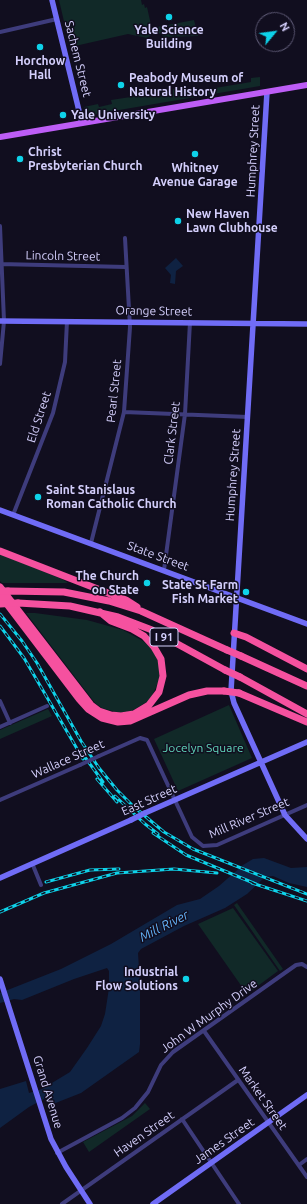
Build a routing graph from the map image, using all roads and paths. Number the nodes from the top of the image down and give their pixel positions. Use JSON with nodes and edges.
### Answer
{"nodes":[{"id":1,"x":52,"y":0,"type":"edge"},
{"id":2,"x":57,"y":19,"type":"junction"},
{"id":3,"x":0,"y":32,"type":"edge"},
{"id":4,"x":307,"y":86,"type":"edge"},
{"id":5,"x":267,"y":92,"type":"junction"},
{"id":6,"x":82,"y":123,"type":"junction"},
{"id":7,"x":0,"y":136,"type":"edge"},
{"id":8,"x":0,"y":226,"type":"edge"},
{"id":9,"x":125,"y":238,"type":"dead end"},
{"id":10,"x":1,"y":264,"type":"edge"},
{"id":11,"x":126,"y":267,"type":"junction"},
{"id":12,"x":2,"y":321,"type":"edge"},
{"id":13,"x":67,"y":321,"type":"junction"},
{"id":14,"x":129,"y":321,"type":"junction"},
{"id":15,"x":190,"y":322,"type":"junction"},
{"id":16,"x":254,"y":322,"type":"junction"},
{"id":17,"x":307,"y":324,"type":"edge"},
{"id":18,"x":0,"y":364,"type":"edge"},
{"id":19,"x":124,"y":412,"type":"junction"},
{"id":20,"x":185,"y":414,"type":"junction"},
{"id":21,"x":248,"y":417,"type":"junction"},
{"id":22,"x":0,"y":510,"type":"edge"},
{"id":23,"x":13,"y":515,"type":"junction"},
{"id":24,"x":91,"y":543,"type":"junction"},
{"id":25,"x":0,"y":551,"type":"edge"},
{"id":26,"x":164,"y":570,"type":"junction"},
{"id":27,"x":0,"y":586,"type":"edge"},
{"id":28,"x":0,"y":591,"type":"edge"},
{"id":29,"x":236,"y":598,"type":"junction"},
{"id":30,"x":1,"y":600,"type":"edge"},
{"id":31,"x":100,"y":612,"type":"junction"},
{"id":32,"x":141,"y":612,"type":"junction"},
{"id":33,"x":307,"y":624,"type":"edge"},
{"id":34,"x":234,"y":633,"type":"junction"},
{"id":35,"x":307,"y":669,"type":"edge"},
{"id":36,"x":307,"y":686,"type":"edge"},
{"id":37,"x":0,"y":701,"type":"edge"},
{"id":38,"x":47,"y":706,"type":"dead end"},
{"id":39,"x":307,"y":714,"type":"edge"},
{"id":40,"x":307,"y":722,"type":"edge"},
{"id":41,"x":10,"y":723,"type":"junction"},
{"id":42,"x":0,"y":727,"type":"edge"},
{"id":43,"x":307,"y":742,"type":"edge"},
{"id":44,"x":261,"y":762,"type":"junction"},
{"id":45,"x":0,"y":800,"type":"edge"},
{"id":46,"x":175,"y":800,"type":"junction"},
{"id":47,"x":307,"y":805,"type":"edge"},
{"id":48,"x":285,"y":815,"type":"junction"},
{"id":49,"x":307,"y":839,"type":"edge"},
{"id":50,"x":32,"y":863,"type":"junction"},
{"id":51,"x":0,"y":878,"type":"edge"},
{"id":52,"x":41,"y":885,"type":"dead end"},
{"id":53,"x":307,"y":967,"type":"edge"},
{"id":54,"x":0,"y":979,"type":"edge"},
{"id":55,"x":204,"y":1030,"type":"junction"},
{"id":56,"x":238,"y":1080,"type":"junction"},
{"id":57,"x":307,"y":1095,"type":"edge"},
{"id":58,"x":182,"y":1119,"type":"junction"},
{"id":59,"x":268,"y":1123,"type":"junction"},
{"id":60,"x":57,"y":1153,"type":"junction"},
{"id":61,"x":307,"y":1160,"type":"edge"},
{"id":62,"x":211,"y":1163,"type":"junction"},
{"id":63,"x":299,"y":1165,"type":"junction"},
{"id":64,"x":307,"y":1177,"type":"edge"},
{"id":65,"x":81,"y":1190,"type":"junction"},
{"id":66,"x":62,"y":1204,"type":"edge"},
{"id":67,"x":90,"y":1204,"type":"edge"},
{"id":68,"x":153,"y":1204,"type":"edge"},
{"id":69,"x":239,"y":1204,"type":"edge"}],
"edges":[{"from":1,"to":2,"type":"main road","name":"Sachem Street"},
{"from":2,"to":3,"type":"street"},
{"from":2,"to":6,"type":"main road","name":"Sachem Street"},
{"from":4,"to":5,"type":"main road"},
{"from":5,"to":6,"type":"main road"},
{"from":5,"to":16,"type":"main road","name":"Humphrey Street"},
{"from":6,"to":7,"type":"main road"},
{"from":8,"to":10,"type":"street"},
{"from":9,"to":11,"type":"street","name":"Pearl Street"},
{"from":10,"to":11,"type":"street","name":"Lincoln Street"},
{"from":10,"to":12,"type":"street"},
{"from":11,"to":14,"type":"street","name":"Pearl Street"},
{"from":12,"to":13,"type":"main road","name":"Orange Street"},
{"from":12,"to":18,"type":"street"},
{"from":13,"to":14,"type":"main road","name":"Orange Street"},
{"from":13,"to":23,"type":"street","name":"Eld Street"},
{"from":14,"to":15,"type":"main road","name":"Orange Street"},
{"from":14,"to":19,"type":"street","name":"Pearl Street"},
{"from":15,"to":16,"type":"main road","name":"Orange Street"},
{"from":15,"to":20,"type":"street","name":"Clark Street"},
{"from":16,"to":17,"type":"main road","name":"Orange Street"},
{"from":16,"to":21,"type":"main road","name":"Humphrey Street"},
{"from":19,"to":20,"type":"street"},
{"from":19,"to":24,"type":"street","name":"Pearl Street"},
{"from":20,"to":21,"type":"street"},
{"from":20,"to":26,"type":"street","name":"Clark Street"},
{"from":21,"to":29,"type":"main road","name":"Humphrey Street"},
{"from":22,"to":23,"type":"main road","name":"State Street"},
{"from":23,"to":24,"type":"main road","name":"State Street"},
{"from":24,"to":26,"type":"main road","name":"State Street"},
{"from":25,"to":32,"type":"highway"},
{"from":26,"to":29,"type":"main road","name":"State Street"},
{"from":27,"to":31,"type":"highway"},
{"from":28,"to":32,"type":"highway","number":"I 91","bridge":true},
{"from":29,"to":33,"type":"main road","name":"State Street"},
{"from":29,"to":34,"type":"main road","name":"Humphrey Street"},
{"from":30,"to":31,"type":"highway","number":"I 91","bridge":true},
{"from":30,"to":40,"type":"highway","bridge":true},
{"from":31,"to":39,"type":"highway","number":"I 91","bridge":true},
{"from":32,"to":36,"type":"highway","number":"I 91","bridge":true},
{"from":34,"to":35,"type":"highway"},
{"from":34,"to":44,"type":"main road","name":"Humphrey Street"},
{"from":37,"to":41,"type":"street"},
{"from":38,"to":41,"type":"street"},
{"from":41,"to":42,"type":"street"},
{"from":43,"to":44,"type":"main road","name":"East Street"},
{"from":44,"to":46,"type":"main road","name":"East Street"},
{"from":44,"to":48,"type":"main road","name":"Humphrey Street"},
{"from":45,"to":46,"type":"street","name":"Wallace Street","bridge":true},
{"from":46,"to":48,"type":"street","name":"Mill River Street"},
{"from":46,"to":50,"type":"main road","name":"East Street","bridge":true},
{"from":47,"to":48,"type":"street","name":"Mill River Street"},
{"from":48,"to":49,"type":"main road","name":"Humphrey Street"},
{"from":50,"to":51,"type":"main road","name":"East Street"},
{"from":50,"to":52,"type":"street"},
{"from":53,"to":55,"type":"street","name":"John W Murphy Drive"},
{"from":54,"to":60,"type":"main road","name":"Grand Avenue"},
{"from":55,"to":56,"type":"street","name":"Market Street"},
{"from":55,"to":60,"type":"street","name":"John W Murphy Drive"},
{"from":56,"to":58,"type":"street","name":"Haven Street"},
{"from":56,"to":59,"type":"street","name":"Market Street"},
{"from":57,"to":59,"type":"main road","name":"James Street"},
{"from":58,"to":62,"type":"street"},
{"from":58,"to":65,"type":"street","name":"Haven Street"},
{"from":59,"to":62,"type":"main road","name":"James Street"},
{"from":59,"to":63,"type":"street","name":"Market Street"},
{"from":60,"to":65,"type":"main road","name":"Grand Avenue"},
{"from":61,"to":63,"type":"street"},
{"from":62,"to":68,"type":"main road","name":"James Street"},
{"from":62,"to":69,"type":"street"},
{"from":63,"to":64,"type":"street","name":"Market Street"},
{"from":65,"to":66,"type":"street","name":"Haven Street"},
{"from":65,"to":67,"type":"main road","name":"Grand Avenue"}]}
